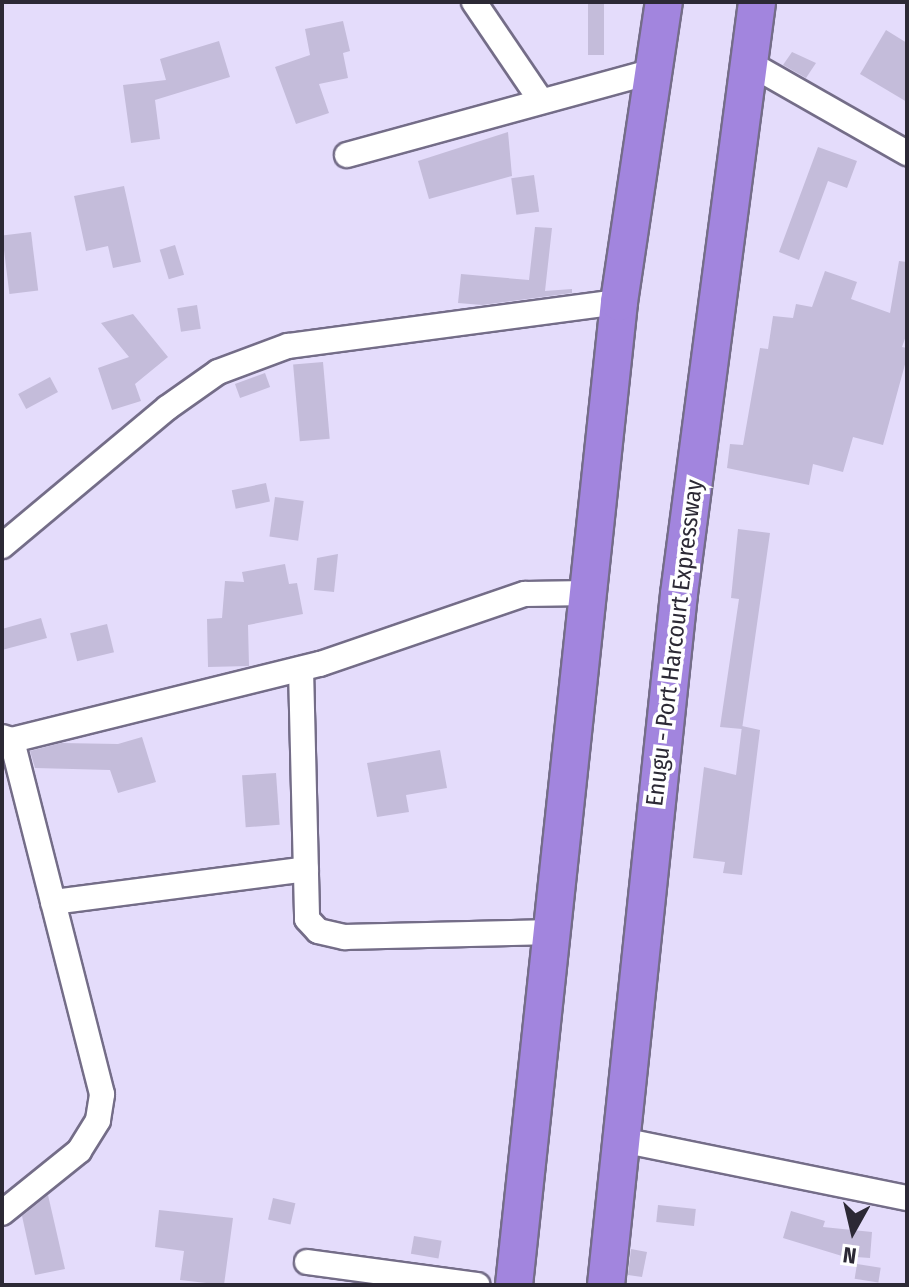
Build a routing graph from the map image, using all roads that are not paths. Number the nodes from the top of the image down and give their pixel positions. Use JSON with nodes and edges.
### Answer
{"nodes":[{"id":1,"x":474,"y":2,"type":"edge"},
{"id":2,"x":664,"y":2,"type":"edge"},
{"id":3,"x":757,"y":2,"type":"edge"},
{"id":4,"x":749,"y":63,"type":"junction"},
{"id":5,"x":654,"y":71,"type":"junction"},
{"id":6,"x":540,"y":99,"type":"junction"},
{"id":7,"x":907,"y":153,"type":"edge"},
{"id":8,"x":347,"y":155,"type":"dead end"},
{"id":9,"x":619,"y":302,"type":"junction"},
{"id":10,"x":2,"y":546,"type":"edge"},
{"id":11,"x":588,"y":593,"type":"junction"},
{"id":12,"x":301,"y":669,"type":"junction"},
{"id":13,"x":7,"y":738,"type":"edge"},
{"id":14,"x":306,"y":869,"type":"junction"},
{"id":15,"x":53,"y":902,"type":"junction"},
{"id":16,"x":552,"y":932,"type":"junction"},
{"id":17,"x":621,"y":1140,"type":"junction"},
{"id":18,"x":907,"y":1198,"type":"edge"},
{"id":19,"x":2,"y":1213,"type":"edge"},
{"id":20,"x":307,"y":1262,"type":"dead end"},
{"id":21,"x":477,"y":1285,"type":"edge"},
{"id":22,"x":514,"y":1285,"type":"edge"},
{"id":23,"x":606,"y":1285,"type":"edge"}],
"edges":[{"from":1,"to":6,"type":"street"},
{"from":2,"to":5,"type":"highway"},
{"from":3,"to":4,"type":"highway","name":"Enugu - Port Harcourt Expressway"},
{"from":4,"to":7,"type":"street"},
{"from":4,"to":17,"type":"highway","name":"Enugu - Port Harcourt Expressway"},
{"from":5,"to":6,"type":"street"},
{"from":5,"to":9,"type":"highway"},
{"from":6,"to":8,"type":"street"},
{"from":9,"to":10,"type":"street"},
{"from":9,"to":11,"type":"highway"},
{"from":11,"to":12,"type":"street"},
{"from":11,"to":16,"type":"highway"},
{"from":12,"to":13,"type":"street"},
{"from":12,"to":14,"type":"street"},
{"from":13,"to":15,"type":"street"},
{"from":14,"to":15,"type":"street"},
{"from":14,"to":16,"type":"street"},
{"from":15,"to":19,"type":"street"},
{"from":16,"to":22,"type":"highway"},
{"from":17,"to":18,"type":"street"},
{"from":17,"to":23,"type":"highway","name":"Enugu - Port Harcourt Expressway"},
{"from":20,"to":21,"type":"street"}]}
